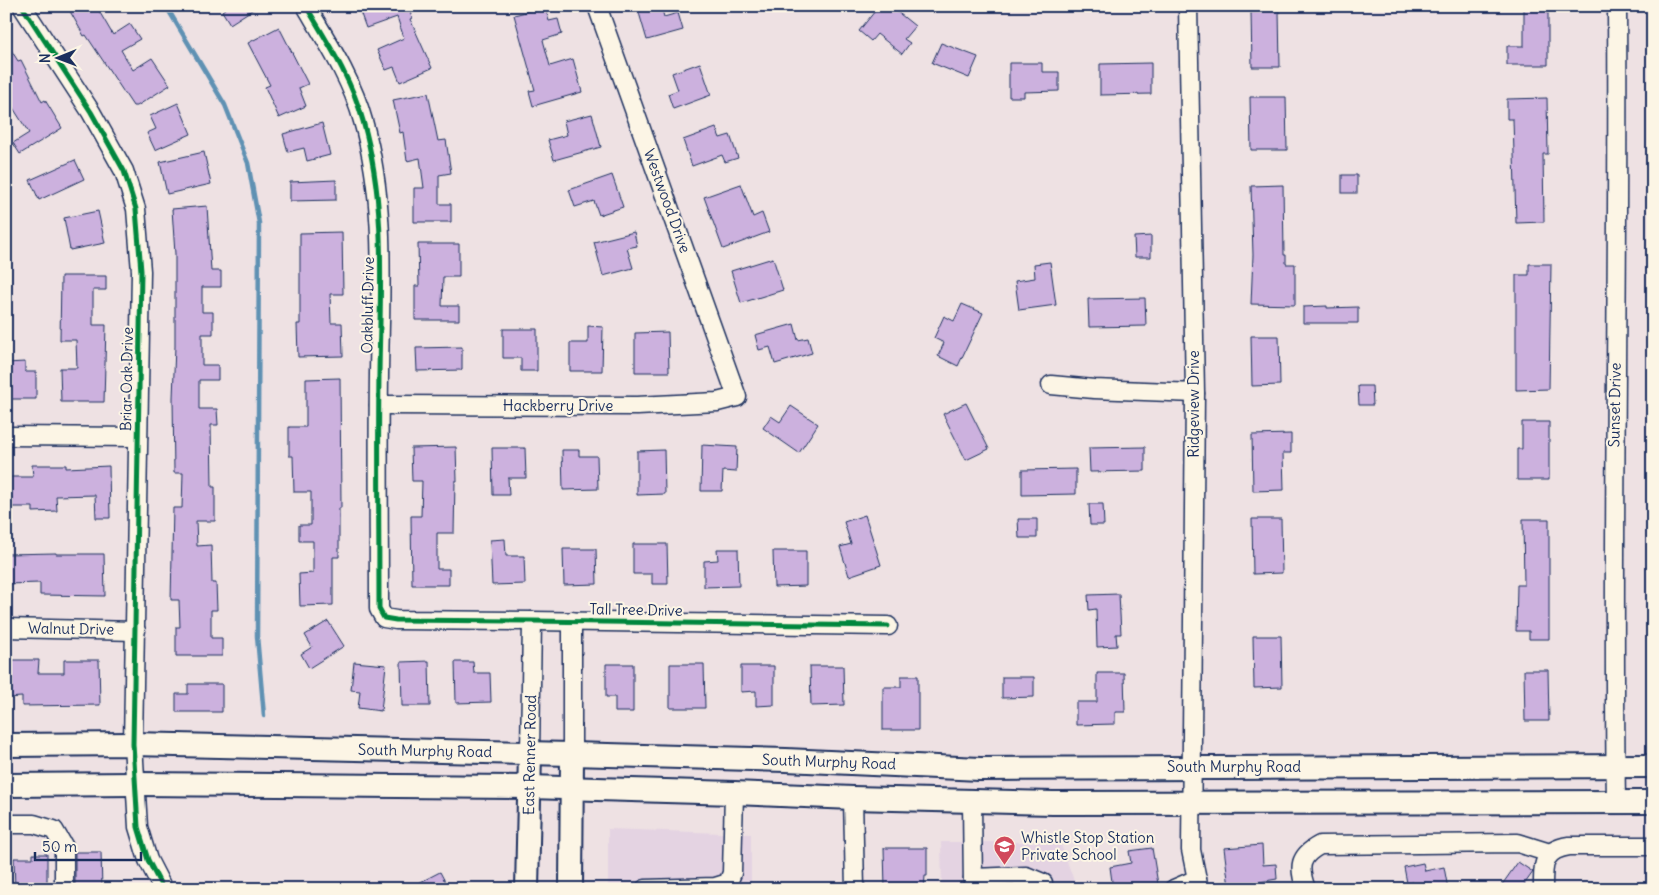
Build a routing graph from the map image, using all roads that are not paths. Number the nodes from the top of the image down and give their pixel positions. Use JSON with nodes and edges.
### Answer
{"nodes":[{"id":1,"x":22,"y":6,"type":"edge"},
{"id":2,"x":306,"y":6,"type":"edge"},
{"id":3,"x":597,"y":6,"type":"edge"},
{"id":4,"x":1188,"y":6,"type":"edge"},
{"id":5,"x":1617,"y":6,"type":"edge"},
{"id":6,"x":1051,"y":385,"type":"dead end"},
{"id":7,"x":1195,"y":392,"type":"junction"},
{"id":8,"x":737,"y":397,"type":"joint"},
{"id":9,"x":379,"y":405,"type":"junction"},
{"id":10,"x":6,"y":436,"type":"edge"},
{"id":11,"x":138,"y":437,"type":"junction"},
{"id":12,"x":384,"y":618,"type":"joint"},
{"id":13,"x":532,"y":621,"type":"junction"},
{"id":14,"x":572,"y":621,"type":"junction"},
{"id":15,"x":888,"y":626,"type":"dead end"},
{"id":16,"x":6,"y":628,"type":"edge"},
{"id":17,"x":136,"y":630,"type":"junction"},
{"id":18,"x":6,"y":744,"type":"edge"},
{"id":19,"x":133,"y":744,"type":"junction"},
{"id":20,"x":530,"y":753,"type":"junction"},
{"id":21,"x":572,"y":754,"type":"junction"},
{"id":22,"x":1616,"y":765,"type":"junction"},
{"id":23,"x":1653,"y":766,"type":"edge"},
{"id":24,"x":1192,"y":768,"type":"junction"},
{"id":25,"x":136,"y":784,"type":"junction"},
{"id":26,"x":6,"y":785,"type":"edge"},
{"id":27,"x":529,"y":787,"type":"junction"},
{"id":28,"x":572,"y":789,"type":"junction"},
{"id":29,"x":734,"y":793,"type":"junction"},
{"id":30,"x":853,"y":798,"type":"junction"},
{"id":31,"x":972,"y":802,"type":"junction"},
{"id":32,"x":1192,"y":802,"type":"junction"},
{"id":33,"x":1653,"y":802,"type":"edge"},
{"id":34,"x":1616,"y":803,"type":"junction"},
{"id":35,"x":6,"y":824,"type":"edge"},
{"id":36,"x":1653,"y":846,"type":"edge"},
{"id":37,"x":1550,"y":853,"type":"junction"},
{"id":38,"x":973,"y":883,"type":"edge"},
{"id":39,"x":1198,"y":884,"type":"edge"},
{"id":40,"x":64,"y":889,"type":"edge"},
{"id":41,"x":163,"y":889,"type":"edge"},
{"id":42,"x":527,"y":889,"type":"edge"},
{"id":43,"x":571,"y":889,"type":"edge"},
{"id":44,"x":645,"y":889,"type":"edge"},
{"id":45,"x":855,"y":889,"type":"edge"},
{"id":46,"x":1044,"y":889,"type":"edge"},
{"id":47,"x":1174,"y":889,"type":"edge"},
{"id":48,"x":1306,"y":889,"type":"edge"},
{"id":49,"x":1543,"y":889,"type":"edge"}],
"edges":[{"from":1,"to":11,"type":"street","name":"Briar Oak Drive"},
{"from":2,"to":9,"type":"street","name":"Oakbluff Drive"},
{"from":3,"to":8,"type":"street","name":"Westwood Drive"},
{"from":4,"to":7,"type":"street","name":"Ridgeview Drive"},
{"from":5,"to":22,"type":"street","name":"Sunset Drive"},
{"from":6,"to":7,"type":"street"},
{"from":7,"to":24,"type":"street","name":"Ridgeview Drive"},
{"from":8,"to":9,"type":"street","name":"Hackberry Drive"},
{"from":9,"to":12,"type":"street","name":"Oakbluff Drive"},
{"from":10,"to":11,"type":"street"},
{"from":11,"to":17,"type":"street","name":"Briar Oak Drive"},
{"from":12,"to":13,"type":"street","name":"Tall Tree Drive"},
{"from":13,"to":14,"type":"street","name":"Tall Tree Drive"},
{"from":13,"to":20,"type":"street","name":"East Renner Road"},
{"from":14,"to":15,"type":"street","name":"Tall Tree Drive"},
{"from":14,"to":21,"type":"street"},
{"from":16,"to":17,"type":"street","name":"Walnut Drive"},
{"from":17,"to":19,"type":"street","name":"Briar Oak Drive"},
{"from":18,"to":19,"type":"main road","name":"South Murphy Road"},
{"from":19,"to":20,"type":"main road","name":"South Murphy Road"},
{"from":19,"to":25,"type":"street","name":"Briar Oak Drive"},
{"from":20,"to":21,"type":"main road","name":"South Murphy Road"},
{"from":20,"to":27,"type":"main road","name":"East Renner Road"},
{"from":21,"to":24,"type":"main road","name":"South Murphy Road"},
{"from":21,"to":28,"type":"main road"},
{"from":22,"to":23,"type":"main road","name":"South Murphy Road"},
{"from":22,"to":24,"type":"main road","name":"South Murphy Road"},
{"from":22,"to":34,"type":"street","name":"Sunset Drive"},
{"from":24,"to":32,"type":"street","name":"Ridgeview Drive"},
{"from":25,"to":26,"type":"main road"},
{"from":25,"to":27,"type":"main road"},
{"from":25,"to":41,"type":"street","name":"Briar Oak Drive"},
{"from":27,"to":28,"type":"main road"},
{"from":27,"to":42,"type":"main road","name":"East Renner Road"},
{"from":28,"to":29,"type":"main road"},
{"from":28,"to":43,"type":"main road"},
{"from":29,"to":30,"type":"main road"},
{"from":29,"to":44,"type":"street"},
{"from":30,"to":31,"type":"main road"},
{"from":30,"to":45,"type":"street"},
{"from":31,"to":32,"type":"main road"},
{"from":31,"to":38,"type":"street"},
{"from":32,"to":34,"type":"main road"},
{"from":32,"to":39,"type":"street","name":"Ridgeview Drive"},
{"from":33,"to":34,"type":"main road"},
{"from":35,"to":40,"type":"street"},
{"from":36,"to":37,"type":"street"},
{"from":37,"to":48,"type":"street"},
{"from":37,"to":49,"type":"street"},
{"from":38,"to":46,"type":"street"},
{"from":39,"to":47,"type":"street"}]}
